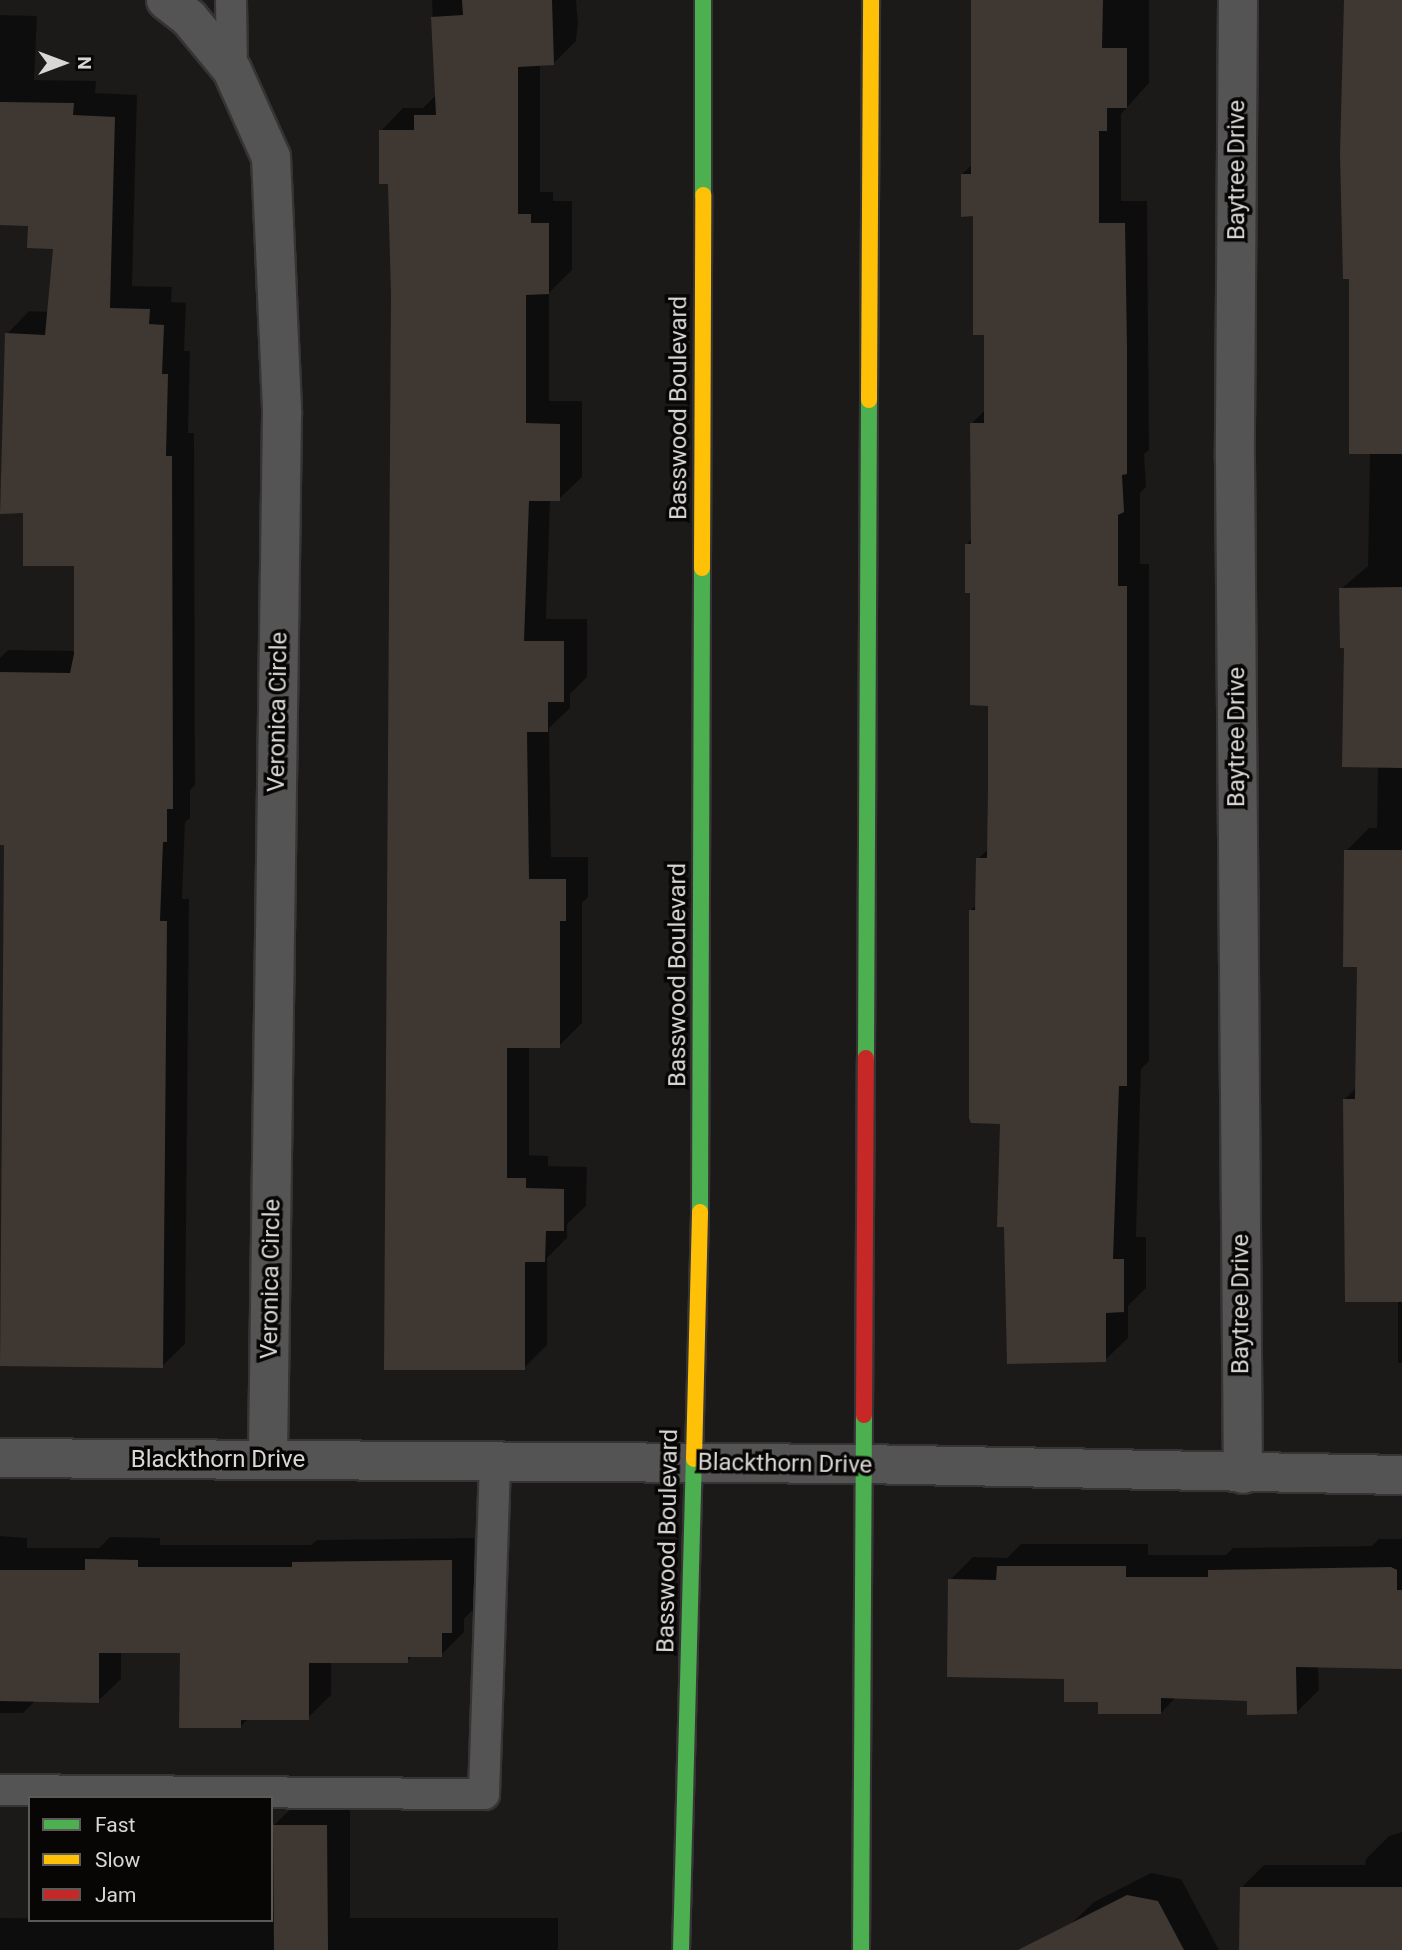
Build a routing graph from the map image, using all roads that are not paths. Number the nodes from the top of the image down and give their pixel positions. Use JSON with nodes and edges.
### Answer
{"nodes":[{"id":1,"x":166,"y":0,"type":"edge"},
{"id":2,"x":231,"y":0,"type":"edge"},
{"id":3,"x":703,"y":0,"type":"edge"},
{"id":4,"x":871,"y":0,"type":"edge"},
{"id":5,"x":1238,"y":0,"type":"edge"},
{"id":6,"x":232,"y":70,"type":"junction"},
{"id":7,"x":0,"y":1458,"type":"edge"},
{"id":8,"x":268,"y":1460,"type":"junction"},
{"id":9,"x":495,"y":1461,"type":"junction"},
{"id":10,"x":693,"y":1463,"type":"junction"},
{"id":11,"x":862,"y":1464,"type":"junction"},
{"id":12,"x":1243,"y":1474,"type":"junction"},
{"id":13,"x":1402,"y":1475,"type":"edge"},
{"id":14,"x":0,"y":1790,"type":"edge"},
{"id":15,"x":681,"y":1950,"type":"edge"},
{"id":16,"x":861,"y":1950,"type":"edge"}],
"edges":[{"from":1,"to":6,"type":"street","name":"Veronica Circle"},
{"from":2,"to":6,"type":"lane"},
{"from":3,"to":10,"type":"main road","name":"Basswood Boulevard"},
{"from":4,"to":11,"type":"main road"},
{"from":5,"to":12,"type":"street","name":"Baytree Drive"},
{"from":6,"to":8,"type":"street","name":"Veronica Circle"},
{"from":7,"to":8,"type":"street","name":"Blackthorn Drive"},
{"from":8,"to":9,"type":"street","name":"Blackthorn Drive"},
{"from":9,"to":10,"type":"street","name":"Blackthorn Drive"},
{"from":9,"to":14,"type":"lane"},
{"from":10,"to":11,"type":"street","name":"Blackthorn Drive"},
{"from":10,"to":15,"type":"main road","name":"Basswood Boulevard"},
{"from":11,"to":12,"type":"street","name":"Blackthorn Drive"},
{"from":11,"to":16,"type":"main road"},
{"from":12,"to":13,"type":"street","name":"Blackthorn Drive"}]}
